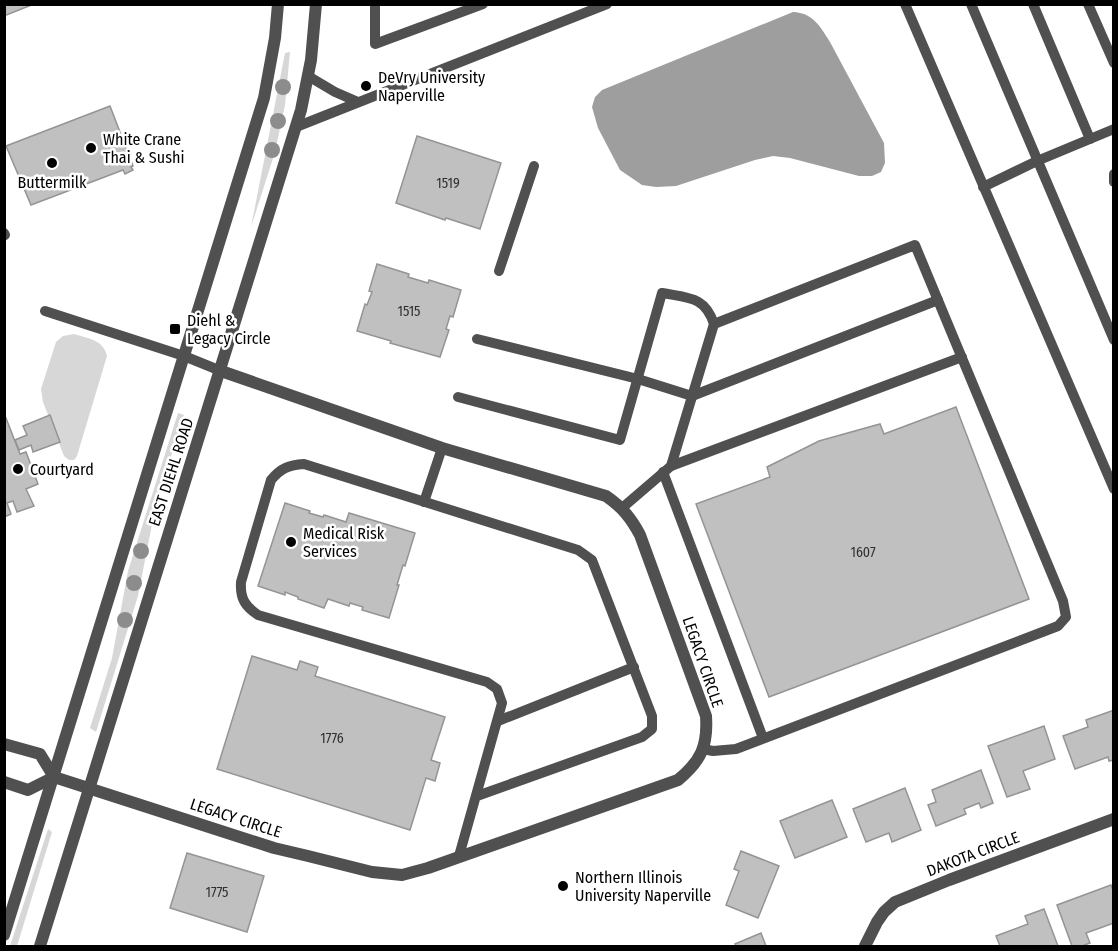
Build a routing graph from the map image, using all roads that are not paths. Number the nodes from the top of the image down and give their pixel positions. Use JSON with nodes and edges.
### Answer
{"nodes":[{"id":1,"x":278,"y":4,"type":"edge"},
{"id":2,"x":316,"y":4,"type":"edge"},
{"id":3,"x":375,"y":4,"type":"edge"},
{"id":4,"x":483,"y":4,"type":"edge"},
{"id":5,"x":607,"y":4,"type":"edge"},
{"id":6,"x":905,"y":4,"type":"edge"},
{"id":7,"x":970,"y":4,"type":"edge"},
{"id":8,"x":1033,"y":4,"type":"edge"},
{"id":9,"x":1088,"y":4,"type":"edge"},
{"id":10,"x":1113,"y":63,"type":"edge"},
{"id":11,"x":308,"y":76,"type":"junction"},
{"id":12,"x":358,"y":102,"type":"junction"},
{"id":13,"x":296,"y":127,"type":"junction"},
{"id":14,"x":1113,"y":129,"type":"edge"},
{"id":15,"x":1090,"y":139,"type":"junction"},
{"id":16,"x":1037,"y":161,"type":"junction"},
{"id":17,"x":534,"y":166,"type":"dead end"},
{"id":18,"x":1113,"y":174,"type":"edge"},
{"id":19,"x":1113,"y":182,"type":"edge"},
{"id":20,"x":983,"y":187,"type":"junction"},
{"id":21,"x":499,"y":271,"type":"dead end"},
{"id":22,"x":938,"y":300,"type":"junction"},
{"id":23,"x":45,"y":311,"type":"dead end"},
{"id":24,"x":714,"y":324,"type":"junction"},
{"id":25,"x":477,"y":339,"type":"dead end"},
{"id":26,"x":1113,"y":340,"type":"edge"},
{"id":27,"x":184,"y":356,"type":"junction"},
{"id":28,"x":962,"y":357,"type":"junction"},
{"id":29,"x":221,"y":371,"type":"junction"},
{"id":30,"x":638,"y":379,"type":"junction"},
{"id":31,"x":692,"y":396,"type":"junction"},
{"id":32,"x":458,"y":397,"type":"dead end"},
{"id":33,"x":442,"y":448,"type":"junction"},
{"id":34,"x":667,"y":469,"type":"junction"},
{"id":35,"x":1113,"y":489,"type":"edge"},
{"id":36,"x":424,"y":502,"type":"junction"},
{"id":37,"x":622,"y":508,"type":"junction"},
{"id":38,"x":634,"y":667,"type":"junction"},
{"id":39,"x":498,"y":721,"type":"junction"},
{"id":40,"x":764,"y":738,"type":"junction"},
{"id":41,"x":4,"y":744,"type":"edge"},
{"id":42,"x":703,"y":749,"type":"junction"},
{"id":43,"x":54,"y":777,"type":"junction"},
{"id":44,"x":4,"y":782,"type":"edge"},
{"id":45,"x":89,"y":789,"type":"junction"},
{"id":46,"x":477,"y":796,"type":"junction"},
{"id":47,"x":1113,"y":819,"type":"edge"},
{"id":48,"x":459,"y":856,"type":"junction"},
{"id":49,"x":4,"y":935,"type":"edge"},
{"id":50,"x":40,"y":946,"type":"edge"},
{"id":51,"x":865,"y":946,"type":"edge"}],
"edges":[{"from":1,"to":27,"type":"street","name":"EAST DIEHL ROAD"},
{"from":2,"to":11,"type":"street","name":"EAST DIEHL ROAD"},
{"from":3,"to":4,"type":"lane"},
{"from":5,"to":12,"type":"lane"},
{"from":6,"to":20,"type":"lane"},
{"from":7,"to":16,"type":"lane"},
{"from":8,"to":15,"type":"lane"},
{"from":9,"to":10,"type":"lane"},
{"from":11,"to":12,"type":"lane"},
{"from":11,"to":13,"type":"street","name":"EAST DIEHL ROAD"},
{"from":12,"to":13,"type":"lane"},
{"from":13,"to":29,"type":"street","name":"EAST DIEHL ROAD"},
{"from":14,"to":15,"type":"lane"},
{"from":15,"to":16,"type":"lane"},
{"from":16,"to":20,"type":"lane"},
{"from":16,"to":26,"type":"lane"},
{"from":17,"to":21,"type":"lane"},
{"from":18,"to":19,"type":"lane"},
{"from":20,"to":35,"type":"lane"},
{"from":22,"to":24,"type":"lane"},
{"from":22,"to":28,"type":"lane"},
{"from":22,"to":31,"type":"lane"},
{"from":23,"to":27,"type":"lane"},
{"from":24,"to":30,"type":"lane"},
{"from":24,"to":31,"type":"lane"},
{"from":25,"to":30,"type":"lane"},
{"from":27,"to":29,"type":"lane"},
{"from":27,"to":43,"type":"street","name":"EAST DIEHL ROAD"},
{"from":28,"to":34,"type":"lane"},
{"from":28,"to":40,"type":"lane"},
{"from":29,"to":33,"type":"street","name":"LEGACY CIRCLE"},
{"from":29,"to":45,"type":"street","name":"EAST DIEHL ROAD"},
{"from":30,"to":31,"type":"lane"},
{"from":30,"to":32,"type":"lane"},
{"from":31,"to":34,"type":"lane"},
{"from":33,"to":36,"type":"lane"},
{"from":33,"to":37,"type":"street","name":"LEGACY CIRCLE"},
{"from":34,"to":37,"type":"lane"},
{"from":34,"to":40,"type":"lane"},
{"from":36,"to":38,"type":"lane"},
{"from":36,"to":39,"type":"lane"},
{"from":37,"to":42,"type":"street","name":"LEGACY CIRCLE"},
{"from":38,"to":39,"type":"lane"},
{"from":38,"to":46,"type":"lane"},
{"from":39,"to":46,"type":"lane"},
{"from":40,"to":42,"type":"lane"},
{"from":41,"to":43,"type":"street"},
{"from":42,"to":48,"type":"street","name":"LEGACY CIRCLE"},
{"from":43,"to":44,"type":"street"},
{"from":43,"to":45,"type":"street","name":"LEGACY CIRCLE"},
{"from":43,"to":49,"type":"street","name":"EAST DIEHL ROAD"},
{"from":45,"to":48,"type":"street","name":"LEGACY CIRCLE"},
{"from":45,"to":50,"type":"street","name":"EAST DIEHL ROAD"},
{"from":46,"to":48,"type":"lane"},
{"from":47,"to":51,"type":"street","name":"DAKOTA CIRCLE"}]}
